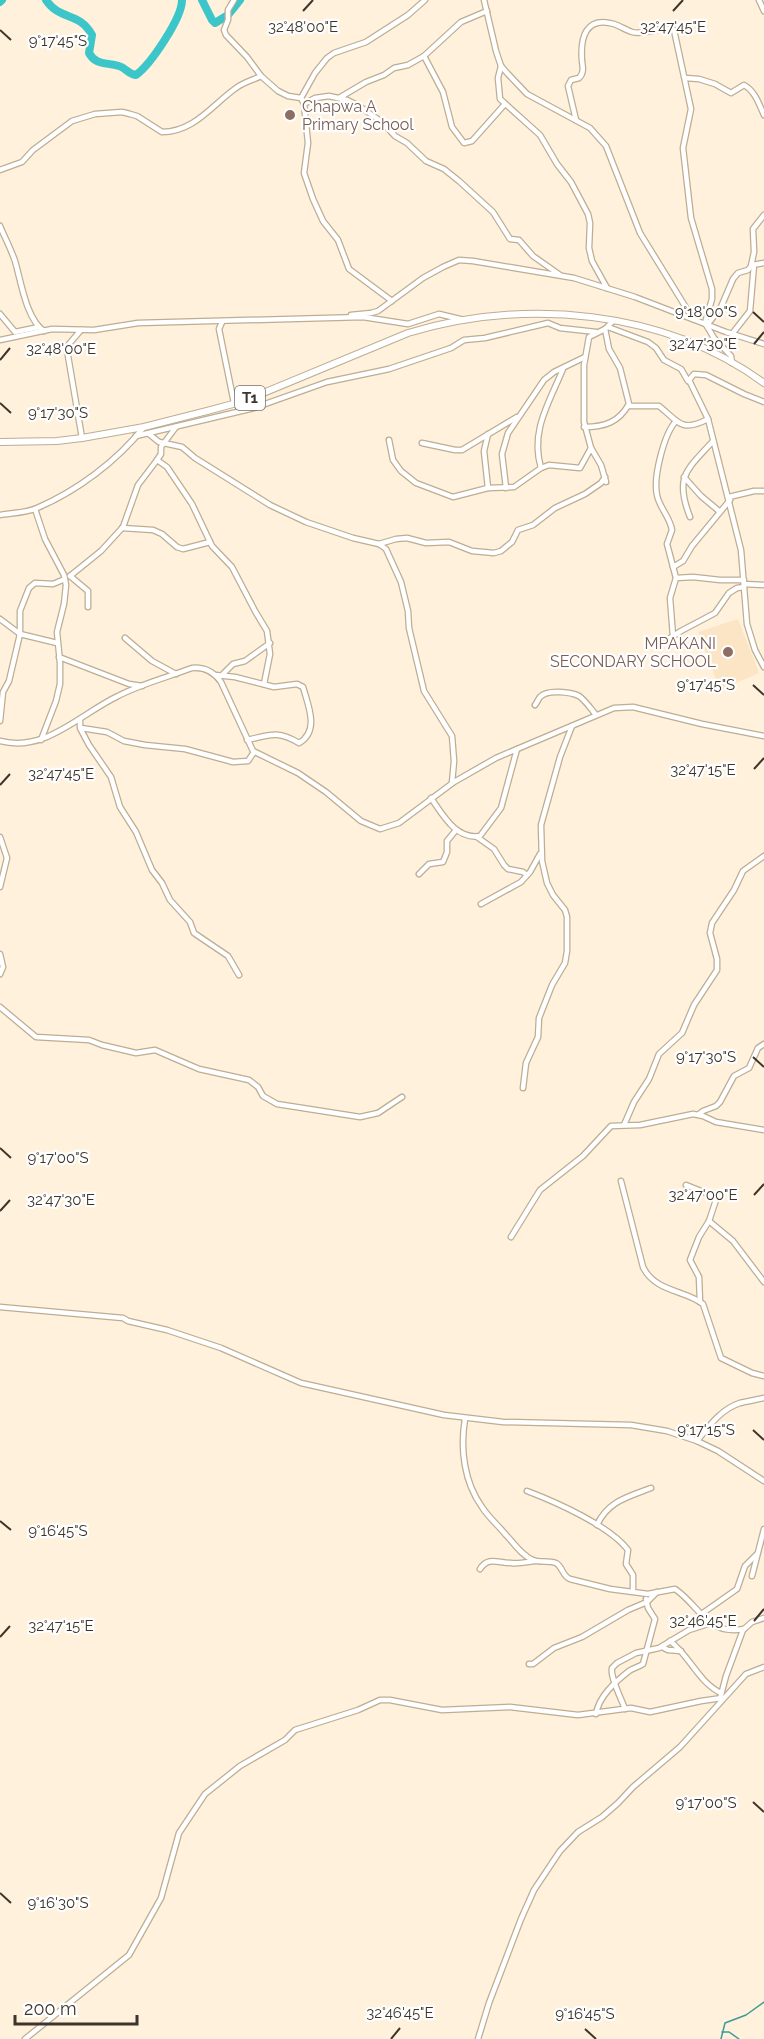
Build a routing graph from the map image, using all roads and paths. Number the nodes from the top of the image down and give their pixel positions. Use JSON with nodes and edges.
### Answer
{"nodes":[{"id":1,"x":234,"y":0,"type":"edge"},
{"id":2,"x":425,"y":0,"type":"edge"},
{"id":3,"x":484,"y":0,"type":"edge"},
{"id":4,"x":757,"y":0,"type":"edge"},
{"id":5,"x":763,"y":10,"type":"edge"},
{"id":6,"x":487,"y":11,"type":"junction"},
{"id":7,"x":424,"y":57,"type":"junction"},
{"id":8,"x":501,"y":66,"type":"junction"},
{"id":9,"x":261,"y":76,"type":"junction"},
{"id":10,"x":685,"y":78,"type":"junction"},
{"id":11,"x":300,"y":98,"type":"junction"},
{"id":12,"x":339,"y":98,"type":"junction"},
{"id":13,"x":304,"y":104,"type":"junction"},
{"id":14,"x":505,"y":104,"type":"junction"},
{"id":15,"x":764,"y":115,"type":"edge"},
{"id":16,"x":576,"y":120,"type":"junction"},
{"id":17,"x":0,"y":170,"type":"edge"},
{"id":18,"x":764,"y":215,"type":"edge"},
{"id":19,"x":0,"y":226,"type":"edge"},
{"id":20,"x":764,"y":263,"type":"edge"},
{"id":21,"x":752,"y":265,"type":"junction"},
{"id":22,"x":562,"y":276,"type":"junction"},
{"id":23,"x":607,"y":288,"type":"junction"},
{"id":24,"x":392,"y":302,"type":"junction"},
{"id":25,"x":0,"y":314,"type":"edge"},
{"id":26,"x":339,"y":317,"type":"junction"},
{"id":27,"x":464,"y":320,"type":"junction"},
{"id":28,"x":694,"y":320,"type":"junction"},
{"id":29,"x":222,"y":322,"type":"junction"},
{"id":30,"x":706,"y":324,"type":"junction"},
{"id":31,"x":608,"y":325,"type":"junction"},
{"id":32,"x":41,"y":329,"type":"junction"},
{"id":33,"x":81,"y":330,"type":"junction"},
{"id":34,"x":596,"y":332,"type":"junction"},
{"id":35,"x":732,"y":334,"type":"junction"},
{"id":36,"x":0,"y":340,"type":"edge"},
{"id":37,"x":764,"y":344,"type":"edge"},
{"id":38,"x":585,"y":357,"type":"junction"},
{"id":39,"x":732,"y":363,"type":"junction"},
{"id":40,"x":563,"y":369,"type":"junction"},
{"id":41,"x":763,"y":382,"type":"edge"},
{"id":42,"x":690,"y":383,"type":"junction"},
{"id":43,"x":764,"y":402,"type":"edge"},
{"id":44,"x":234,"y":403,"type":"junction"},
{"id":45,"x":628,"y":406,"type":"junction"},
{"id":46,"x":519,"y":416,"type":"junction"},
{"id":47,"x":708,"y":419,"type":"junction"},
{"id":48,"x":676,"y":421,"type":"junction"},
{"id":49,"x":144,"y":427,"type":"junction"},
{"id":50,"x":176,"y":427,"type":"junction"},
{"id":51,"x":584,"y":427,"type":"junction"},
{"id":52,"x":149,"y":434,"type":"junction"},
{"id":53,"x":488,"y":434,"type":"junction"},
{"id":54,"x":136,"y":436,"type":"junction"},
{"id":55,"x":81,"y":438,"type":"junction"},
{"id":56,"x":389,"y":440,"type":"dead end"},
{"id":57,"x":713,"y":441,"type":"dead end"},
{"id":58,"x":0,"y":442,"type":"edge"},
{"id":59,"x":422,"y":443,"type":"dead end"},
{"id":60,"x":164,"y":444,"type":"junction"},
{"id":61,"x":591,"y":448,"type":"junction"},
{"id":62,"x":157,"y":460,"type":"junction"},
{"id":63,"x":541,"y":468,"type":"junction"},
{"id":64,"x":684,"y":477,"type":"junction"},
{"id":65,"x":488,"y":488,"type":"junction"},
{"id":66,"x":506,"y":489,"type":"junction"},
{"id":67,"x":764,"y":491,"type":"edge"},
{"id":68,"x":729,"y":499,"type":"junction"},
{"id":69,"x":35,"y":509,"type":"junction"},
{"id":70,"x":720,"y":511,"type":"junction"},
{"id":71,"x":0,"y":515,"type":"edge"},
{"id":72,"x":690,"y":518,"type":"dead end"},
{"id":73,"x":122,"y":528,"type":"junction"},
{"id":74,"x":210,"y":542,"type":"junction"},
{"id":75,"x":379,"y":544,"type":"junction"},
{"id":76,"x":673,"y":567,"type":"junction"},
{"id":77,"x":68,"y":578,"type":"junction"},
{"id":78,"x":676,"y":578,"type":"junction"},
{"id":79,"x":744,"y":583,"type":"junction"},
{"id":80,"x":764,"y":585,"type":"edge"},
{"id":81,"x":88,"y":607,"type":"dead end"},
{"id":82,"x":0,"y":619,"type":"edge"},
{"id":83,"x":20,"y":634,"type":"junction"},
{"id":84,"x":673,"y":636,"type":"junction"},
{"id":85,"x":125,"y":638,"type":"dead end"},
{"id":86,"x":667,"y":640,"type":"dead end"},
{"id":87,"x":57,"y":643,"type":"junction"},
{"id":88,"x":270,"y":643,"type":"junction"},
{"id":89,"x":59,"y":657,"type":"junction"},
{"id":90,"x":764,"y":667,"type":"edge"},
{"id":91,"x":176,"y":674,"type":"junction"},
{"id":92,"x":218,"y":675,"type":"junction"},
{"id":93,"x":264,"y":684,"type":"junction"},
{"id":94,"x":142,"y":686,"type":"junction"},
{"id":95,"x":536,"y":705,"type":"dead end"},
{"id":96,"x":596,"y":715,"type":"junction"},
{"id":97,"x":80,"y":719,"type":"junction"},
{"id":98,"x":0,"y":721,"type":"edge"},
{"id":99,"x":572,"y":726,"type":"junction"},
{"id":100,"x":80,"y":728,"type":"junction"},
{"id":101,"x":764,"y":736,"type":"edge"},
{"id":102,"x":41,"y":740,"type":"junction"},
{"id":103,"x":247,"y":740,"type":"junction"},
{"id":104,"x":0,"y":741,"type":"edge"},
{"id":105,"x":517,"y":749,"type":"junction"},
{"id":106,"x":254,"y":752,"type":"junction"},
{"id":107,"x":452,"y":783,"type":"junction"},
{"id":108,"x":431,"y":798,"type":"junction"},
{"id":109,"x":456,"y":830,"type":"junction"},
{"id":110,"x":0,"y":837,"type":"edge"},
{"id":111,"x":477,"y":837,"type":"junction"},
{"id":112,"x":542,"y":852,"type":"junction"},
{"id":113,"x":764,"y":856,"type":"edge"},
{"id":114,"x":419,"y":874,"type":"dead end"},
{"id":115,"x":527,"y":875,"type":"junction"},
{"id":116,"x":0,"y":887,"type":"edge"},
{"id":117,"x":481,"y":904,"type":"dead end"},
{"id":118,"x":0,"y":954,"type":"edge"},
{"id":119,"x":0,"y":974,"type":"edge"},
{"id":120,"x":239,"y":975,"type":"dead end"},
{"id":121,"x":0,"y":1007,"type":"edge"},
{"id":122,"x":764,"y":1044,"type":"edge"},
{"id":123,"x":523,"y":1088,"type":"dead end"},
{"id":124,"x":402,"y":1097,"type":"dead end"},
{"id":125,"x":699,"y":1114,"type":"junction"},
{"id":126,"x":624,"y":1125,"type":"junction"},
{"id":127,"x":764,"y":1130,"type":"edge"},
{"id":128,"x":621,"y":1181,"type":"dead end"},
{"id":129,"x":686,"y":1185,"type":"dead end"},
{"id":130,"x":709,"y":1221,"type":"junction"},
{"id":131,"x":511,"y":1237,"type":"dead end"},
{"id":132,"x":764,"y":1282,"type":"edge"},
{"id":133,"x":700,"y":1302,"type":"junction"},
{"id":134,"x":0,"y":1307,"type":"edge"},
{"id":135,"x":764,"y":1376,"type":"edge"},
{"id":136,"x":764,"y":1398,"type":"edge"},
{"id":137,"x":465,"y":1419,"type":"junction"},
{"id":138,"x":696,"y":1441,"type":"junction"},
{"id":139,"x":764,"y":1481,"type":"edge"},
{"id":140,"x":651,"y":1488,"type":"dead end"},
{"id":141,"x":527,"y":1491,"type":"dead end"},
{"id":142,"x":597,"y":1525,"type":"junction"},
{"id":143,"x":764,"y":1529,"type":"edge"},
{"id":144,"x":761,"y":1546,"type":"edge"},
{"id":145,"x":756,"y":1555,"type":"junction"},
{"id":146,"x":535,"y":1561,"type":"junction"},
{"id":147,"x":480,"y":1569,"type":"dead end"},
{"id":148,"x":752,"y":1576,"type":"dead end"},
{"id":149,"x":633,"y":1591,"type":"junction"},
{"id":150,"x":657,"y":1592,"type":"junction"},
{"id":151,"x":646,"y":1594,"type":"junction"},
{"id":152,"x":647,"y":1602,"type":"junction"},
{"id":153,"x":700,"y":1615,"type":"junction"},
{"id":154,"x":764,"y":1618,"type":"edge"},
{"id":155,"x":711,"y":1623,"type":"junction"},
{"id":156,"x":744,"y":1629,"type":"junction"},
{"id":157,"x":670,"y":1641,"type":"junction"},
{"id":158,"x":662,"y":1647,"type":"junction"},
{"id":159,"x":646,"y":1650,"type":"junction"},
{"id":160,"x":681,"y":1651,"type":"junction"},
{"id":161,"x":529,"y":1664,"type":"dead end"},
{"id":162,"x":764,"y":1667,"type":"edge"},
{"id":163,"x":616,"y":1684,"type":"junction"},
{"id":164,"x":721,"y":1697,"type":"junction"},
{"id":165,"x":625,"y":1709,"type":"junction"},
{"id":166,"x":596,"y":1714,"type":"junction"},
{"id":167,"x":25,"y":2039,"type":"edge"},
{"id":168,"x":478,"y":2039,"type":"edge"}],
"edges":[{"from":1,"to":9,"type":"street"},
{"from":2,"to":11,"type":"street"},
{"from":3,"to":6,"type":"street"},
{"from":4,"to":5,"type":"street"},
{"from":6,"to":7,"type":"street"},
{"from":6,"to":8,"type":"street"},
{"from":7,"to":12,"type":"street"},
{"from":7,"to":14,"type":"street"},
{"from":8,"to":14,"type":"street"},
{"from":8,"to":16,"type":"street"},
{"from":9,"to":11,"type":"street"},
{"from":9,"to":17,"type":"street"},
{"from":10,"to":15,"type":"street"},
{"from":10,"to":16,"type":"street"},
{"from":10,"to":30,"type":"street"},
{"from":11,"to":13,"type":"street"},
{"from":12,"to":13,"type":"street"},
{"from":12,"to":22,"type":"street"},
{"from":13,"to":24,"type":"street"},
{"from":14,"to":23,"type":"street"},
{"from":16,"to":28,"type":"street"},
{"from":18,"to":21,"type":"street"},
{"from":19,"to":32,"type":"street"},
{"from":20,"to":21,"type":"street"},
{"from":21,"to":30,"type":"street"},
{"from":21,"to":35,"type":"street"},
{"from":22,"to":23,"type":"street"},
{"from":22,"to":24,"type":"street"},
{"from":23,"to":28,"type":"street"},
{"from":24,"to":26,"type":"street"},
{"from":25,"to":32,"type":"street"},
{"from":26,"to":27,"type":"street"},
{"from":26,"to":29,"type":"street"},
{"from":27,"to":31,"type":"highway","number":"T1"},
{"from":27,"to":44,"type":"highway","number":"T1"},
{"from":28,"to":30,"type":"street"},
{"from":29,"to":33,"type":"street"},
{"from":29,"to":44,"type":"street"},
{"from":30,"to":35,"type":"street"},
{"from":30,"to":39,"type":"street"},
{"from":31,"to":34,"type":"street"},
{"from":31,"to":39,"type":"highway","number":"T1"},
{"from":31,"to":42,"type":"street"},
{"from":31,"to":45,"type":"street"},
{"from":32,"to":33,"type":"street"},
{"from":32,"to":36,"type":"street"},
{"from":33,"to":55,"type":"street"},
{"from":34,"to":38,"type":"street"},
{"from":34,"to":50,"type":"street"},
{"from":35,"to":37,"type":"street"},
{"from":38,"to":40,"type":"street"},
{"from":38,"to":51,"type":"street"},
{"from":39,"to":41,"type":"highway","number":"T1"},
{"from":40,"to":46,"type":"street"},
{"from":40,"to":63,"type":"street"},
{"from":42,"to":43,"type":"street"},
{"from":42,"to":47,"type":"street"},
{"from":44,"to":49,"type":"highway","number":"T1"},
{"from":45,"to":48,"type":"street"},
{"from":45,"to":51,"type":"street"},
{"from":46,"to":53,"type":"street"},
{"from":46,"to":66,"type":"street"},
{"from":47,"to":48,"type":"street"},
{"from":47,"to":68,"type":"street"},
{"from":48,"to":76,"type":"street"},
{"from":49,"to":54,"type":"street"},
{"from":49,"to":55,"type":"highway","number":"T1"},
{"from":50,"to":52,"type":"street"},
{"from":50,"to":60,"type":"street"},
{"from":51,"to":61,"type":"street"},
{"from":52,"to":54,"type":"street"},
{"from":52,"to":60,"type":"street"},
{"from":53,"to":59,"type":"street"},
{"from":53,"to":65,"type":"street"},
{"from":54,"to":69,"type":"street"},
{"from":55,"to":58,"type":"highway","number":"T1"},
{"from":56,"to":65,"type":"street"},
{"from":57,"to":64,"type":"street"},
{"from":60,"to":62,"type":"street"},
{"from":60,"to":75,"type":"street"},
{"from":61,"to":63,"type":"street"},
{"from":61,"to":75,"type":"street"},
{"from":62,"to":73,"type":"street"},
{"from":62,"to":74,"type":"street"},
{"from":63,"to":66,"type":"street"},
{"from":64,"to":70,"type":"street"},
{"from":64,"to":72,"type":"street"},
{"from":65,"to":66,"type":"street"},
{"from":67,"to":68,"type":"street"},
{"from":68,"to":70,"type":"street"},
{"from":68,"to":79,"type":"street"},
{"from":69,"to":71,"type":"street"},
{"from":69,"to":77,"type":"street"},
{"from":70,"to":76,"type":"street"},
{"from":73,"to":74,"type":"street"},
{"from":73,"to":77,"type":"street"},
{"from":74,"to":88,"type":"street"},
{"from":75,"to":107,"type":"street"},
{"from":76,"to":78,"type":"street"},
{"from":77,"to":81,"type":"street"},
{"from":77,"to":83,"type":"street"},
{"from":77,"to":87,"type":"street"},
{"from":78,"to":79,"type":"street"},
{"from":78,"to":84,"type":"street"},
{"from":79,"to":80,"type":"street"},
{"from":79,"to":84,"type":"street"},
{"from":79,"to":90,"type":"street"},
{"from":82,"to":83,"type":"street"},
{"from":83,"to":87,"type":"street"},
{"from":83,"to":98,"type":"street"},
{"from":84,"to":86,"type":"street"},
{"from":85,"to":91,"type":"street"},
{"from":87,"to":89,"type":"street"},
{"from":88,"to":92,"type":"street"},
{"from":88,"to":93,"type":"street"},
{"from":89,"to":94,"type":"street"},
{"from":89,"to":102,"type":"street"},
{"from":91,"to":92,"type":"street"},
{"from":91,"to":94,"type":"street"},
{"from":92,"to":93,"type":"street"},
{"from":92,"to":103,"type":"street"},
{"from":93,"to":103,"type":"street"},
{"from":94,"to":97,"type":"street"},
{"from":95,"to":96,"type":"street"},
{"from":96,"to":99,"type":"street"},
{"from":96,"to":101,"type":"street"},
{"from":97,"to":100,"type":"street"},
{"from":97,"to":102,"type":"street"},
{"from":99,"to":105,"type":"street"},
{"from":99,"to":112,"type":"street"},
{"from":100,"to":106,"type":"street"},
{"from":100,"to":120,"type":"street"},
{"from":102,"to":104,"type":"street"},
{"from":103,"to":106,"type":"street"},
{"from":105,"to":107,"type":"street"},
{"from":105,"to":111,"type":"street"},
{"from":106,"to":108,"type":"street"},
{"from":107,"to":108,"type":"street"},
{"from":108,"to":109,"type":"street"},
{"from":109,"to":111,"type":"street"},
{"from":109,"to":114,"type":"street"},
{"from":110,"to":116,"type":"street"},
{"from":111,"to":115,"type":"street"},
{"from":112,"to":115,"type":"street"},
{"from":112,"to":123,"type":"street"},
{"from":113,"to":126,"type":"street"},
{"from":115,"to":117,"type":"street"},
{"from":118,"to":119,"type":"street"},
{"from":121,"to":124,"type":"street"},
{"from":122,"to":125,"type":"street"},
{"from":125,"to":126,"type":"street"},
{"from":125,"to":127,"type":"street"},
{"from":126,"to":131,"type":"street"},
{"from":128,"to":133,"type":"street"},
{"from":129,"to":130,"type":"street"},
{"from":130,"to":132,"type":"street"},
{"from":130,"to":133,"type":"street"},
{"from":133,"to":135,"type":"street"},
{"from":134,"to":137,"type":"street"},
{"from":136,"to":138,"type":"street"},
{"from":137,"to":138,"type":"street"},
{"from":137,"to":146,"type":"street"},
{"from":138,"to":139,"type":"street"},
{"from":140,"to":142,"type":"street"},
{"from":141,"to":142,"type":"street"},
{"from":142,"to":149,"type":"street"},
{"from":143,"to":144,"type":"street"},
{"from":144,"to":145,"type":"street"},
{"from":145,"to":148,"type":"street"},
{"from":145,"to":153,"type":"street"},
{"from":146,"to":147,"type":"street"},
{"from":146,"to":149,"type":"street"},
{"from":149,"to":151,"type":"street"},
{"from":150,"to":151,"type":"street"},
{"from":150,"to":152,"type":"street"},
{"from":150,"to":153,"type":"street"},
{"from":151,"to":152,"type":"street"},
{"from":152,"to":159,"type":"street"},
{"from":152,"to":161,"type":"street"},
{"from":153,"to":155,"type":"street"},
{"from":154,"to":156,"type":"street"},
{"from":155,"to":156,"type":"street"},
{"from":155,"to":157,"type":"street"},
{"from":156,"to":164,"type":"street"},
{"from":157,"to":158,"type":"street"},
{"from":157,"to":160,"type":"street"},
{"from":158,"to":159,"type":"street"},
{"from":158,"to":160,"type":"street"},
{"from":159,"to":163,"type":"street"},
{"from":159,"to":163,"type":"street"},
{"from":160,"to":164,"type":"street"},
{"from":162,"to":164,"type":"street"},
{"from":163,"to":165,"type":"street"},
{"from":163,"to":166,"type":"street"},
{"from":164,"to":165,"type":"street"},
{"from":164,"to":168,"type":"street"},
{"from":165,"to":166,"type":"street"},
{"from":166,"to":167,"type":"street"}]}
